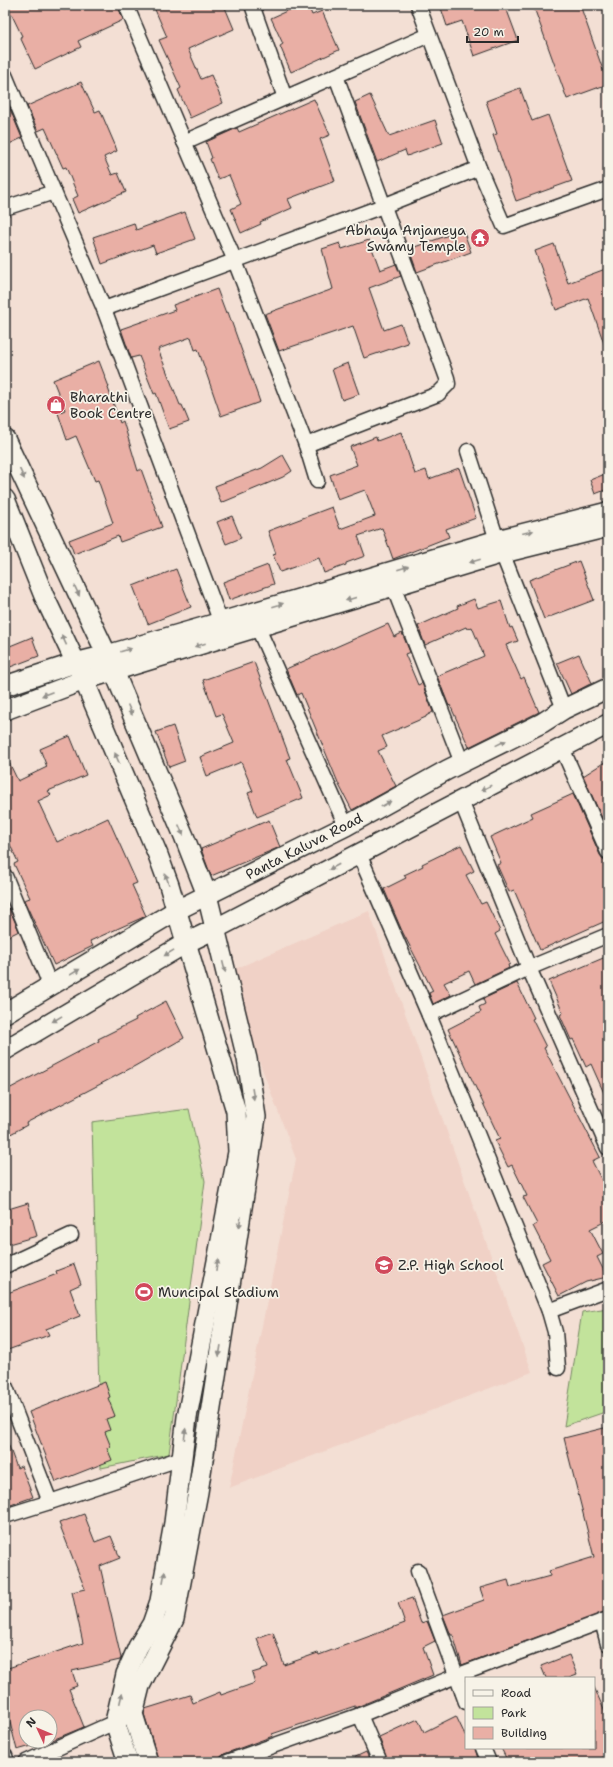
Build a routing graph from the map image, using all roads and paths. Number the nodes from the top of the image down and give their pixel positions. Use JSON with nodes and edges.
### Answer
{"nodes":[{"id":1,"x":126,"y":5,"type":"edge"},
{"id":2,"x":252,"y":5,"type":"edge"},
{"id":3,"x":418,"y":5,"type":"edge"},
{"id":4,"x":429,"y":35,"type":"junction"},
{"id":5,"x":5,"y":74,"type":"edge"},
{"id":6,"x":336,"y":76,"type":"junction"},
{"id":7,"x":285,"y":98,"type":"junction"},
{"id":8,"x":184,"y":142,"type":"junction"},
{"id":9,"x":479,"y":168,"type":"junction"},
{"id":10,"x":608,"y":189,"type":"edge"},
{"id":11,"x":54,"y":192,"type":"junction"},
{"id":12,"x":383,"y":206,"type":"junction"},
{"id":13,"x":5,"y":208,"type":"edge"},
{"id":14,"x":235,"y":261,"type":"junction"},
{"id":15,"x":104,"y":309,"type":"junction"},
{"id":16,"x":5,"y":438,"type":"edge"},
{"id":17,"x":306,"y":445,"type":"junction"},
{"id":18,"x":468,"y":451,"type":"dead end"},
{"id":19,"x":318,"y":481,"type":"dead end"},
{"id":20,"x":5,"y":499,"type":"edge"},
{"id":21,"x":608,"y":512,"type":"edge"},
{"id":22,"x":608,"y":527,"type":"edge"},
{"id":23,"x":500,"y":546,"type":"junction"},
{"id":24,"x":393,"y":586,"type":"junction"},
{"id":25,"x":254,"y":620,"type":"junction"},
{"id":26,"x":224,"y":630,"type":"junction"},
{"id":27,"x":75,"y":662,"type":"junction"},
{"id":28,"x":110,"y":663,"type":"junction"},
{"id":29,"x":84,"y":680,"type":"junction"},
{"id":30,"x":5,"y":686,"type":"edge"},
{"id":31,"x":608,"y":688,"type":"edge"},
{"id":32,"x":564,"y":708,"type":"junction"},
{"id":33,"x":5,"y":710,"type":"edge"},
{"id":34,"x":608,"y":724,"type":"edge"},
{"id":35,"x":562,"y":748,"type":"junction"},
{"id":36,"x":462,"y":763,"type":"junction"},
{"id":37,"x":461,"y":801,"type":"junction"},
{"id":38,"x":346,"y":826,"type":"junction"},
{"id":39,"x":608,"y":852,"type":"edge"},
{"id":40,"x":359,"y":854,"type":"junction"},
{"id":41,"x":5,"y":876,"type":"edge"},
{"id":42,"x":207,"y":895,"type":"junction"},
{"id":43,"x":177,"y":910,"type":"junction"},
{"id":44,"x":215,"y":929,"type":"junction"},
{"id":45,"x":608,"y":935,"type":"edge"},
{"id":46,"x":186,"y":943,"type":"junction"},
{"id":47,"x":529,"y":968,"type":"junction"},
{"id":48,"x":51,"y":987,"type":"junction"},
{"id":49,"x":5,"y":1013,"type":"edge"},
{"id":50,"x":429,"y":1015,"type":"junction"},
{"id":51,"x":5,"y":1050,"type":"edge"},
{"id":52,"x":608,"y":1148,"type":"edge"},
{"id":53,"x":71,"y":1235,"type":"dead end"},
{"id":54,"x":5,"y":1266,"type":"edge"},
{"id":55,"x":608,"y":1288,"type":"edge"},
{"id":56,"x":549,"y":1311,"type":"junction"},
{"id":57,"x":558,"y":1368,"type":"dead end"},
{"id":58,"x":5,"y":1385,"type":"edge"},
{"id":59,"x":182,"y":1458,"type":"junction"},
{"id":60,"x":50,"y":1502,"type":"junction"},
{"id":61,"x":5,"y":1516,"type":"edge"},
{"id":62,"x":418,"y":1571,"type":"dead end"},
{"id":63,"x":605,"y":1620,"type":"edge"},
{"id":64,"x":608,"y":1644,"type":"edge"},
{"id":65,"x":456,"y":1676,"type":"junction"},
{"id":66,"x":465,"y":1699,"type":"edge"},
{"id":67,"x":133,"y":1714,"type":"junction"},
{"id":68,"x":360,"y":1715,"type":"junction"},
{"id":69,"x":115,"y":1722,"type":"junction"},
{"id":70,"x":483,"y":1749,"type":"edge"},
{"id":71,"x":5,"y":1756,"type":"edge"},
{"id":72,"x":7,"y":1762,"type":"edge"},
{"id":73,"x":26,"y":1762,"type":"edge"},
{"id":74,"x":128,"y":1762,"type":"edge"},
{"id":75,"x":148,"y":1762,"type":"edge"},
{"id":76,"x":227,"y":1762,"type":"edge"},
{"id":77,"x":380,"y":1762,"type":"edge"},
{"id":78,"x":489,"y":1762,"type":"edge"}],
"edges":[{"from":1,"to":8,"type":"street"},
{"from":2,"to":7,"type":"street"},
{"from":3,"to":4,"type":"street"},
{"from":4,"to":6,"type":"street"},
{"from":4,"to":9,"type":"street"},
{"from":5,"to":11,"type":"street"},
{"from":6,"to":7,"type":"street"},
{"from":6,"to":12,"type":"street"},
{"from":7,"to":8,"type":"street"},
{"from":8,"to":14,"type":"street"},
{"from":9,"to":10,"type":"street"},
{"from":9,"to":12,"type":"street"},
{"from":11,"to":13,"type":"street"},
{"from":11,"to":15,"type":"street"},
{"from":12,"to":14,"type":"street"},
{"from":12,"to":17,"type":"street"},
{"from":14,"to":15,"type":"street"},
{"from":14,"to":17,"type":"street"},
{"from":15,"to":26,"type":"street"},
{"from":16,"to":28,"type":"street","one_way":true},
{"from":17,"to":19,"type":"street"},
{"from":18,"to":23,"type":"street"},
{"from":27,"to":20,"type":"street","one_way":true},
{"from":23,"to":21,"type":"street","one_way":true},
{"from":22,"to":23,"type":"street"},
{"from":23,"to":24,"type":"street","one_way":true},
{"from":25,"to":23,"type":"street","one_way":true},
{"from":23,"to":32,"type":"street"},
{"from":24,"to":25,"type":"street","one_way":true},
{"from":24,"to":36,"type":"street"},
{"from":25,"to":26,"type":"street"},
{"from":25,"to":38,"type":"street"},
{"from":26,"to":28,"type":"street"},
{"from":27,"to":28,"type":"street"},
{"from":27,"to":29,"type":"street"},
{"from":27,"to":30,"type":"street"},
{"from":28,"to":29,"type":"street"},
{"from":28,"to":42,"type":"street","one_way":true},
{"from":29,"to":33,"type":"street","one_way":true},
{"from":43,"to":29,"type":"street","one_way":true},
{"from":31,"to":32,"type":"street","name":"Panta Kaluva Road"},
{"from":36,"to":32,"type":"street","name":"Panta Kaluva Road","one_way":true},
{"from":34,"to":35,"type":"street"},
{"from":35,"to":37,"type":"street","one_way":true},
{"from":35,"to":39,"type":"street"},
{"from":38,"to":36,"type":"street","name":"Panta Kaluva Road","one_way":true},
{"from":37,"to":40,"type":"street"},
{"from":37,"to":47,"type":"street"},
{"from":38,"to":42,"type":"street","name":"Panta Kaluva Road"},
{"from":40,"to":44,"type":"street","one_way":true},
{"from":40,"to":50,"type":"street"},
{"from":41,"to":48,"type":"street"},
{"from":42,"to":43,"type":"street","name":"Panta Kaluva Road"},
{"from":42,"to":44,"type":"street"},
{"from":43,"to":46,"type":"street"},
{"from":48,"to":43,"type":"street","name":"Panta Kaluva Road","one_way":true},
{"from":44,"to":46,"type":"street"},
{"from":44,"to":67,"type":"street","one_way":true},
{"from":45,"to":47,"type":"street"},
{"from":46,"to":51,"type":"street","one_way":true},
{"from":59,"to":46,"type":"street","one_way":true},
{"from":47,"to":50,"type":"street"},
{"from":47,"to":52,"type":"street"},
{"from":48,"to":49,"type":"street","name":"Panta Kaluva Road"},
{"from":50,"to":56,"type":"street"},
{"from":53,"to":54,"type":"street"},
{"from":55,"to":56,"type":"street"},
{"from":56,"to":57,"type":"street"},
{"from":58,"to":60,"type":"street"},
{"from":59,"to":60,"type":"street"},
{"from":69,"to":59,"type":"street","one_way":true},
{"from":60,"to":61,"type":"street"},
{"from":62,"to":65,"type":"street"},
{"from":63,"to":64,"type":"street"},
{"from":63,"to":65,"type":"street"},
{"from":65,"to":66,"type":"street"},
{"from":65,"to":68,"type":"street"},
{"from":67,"to":69,"type":"street"},
{"from":67,"to":75,"type":"street"},
{"from":68,"to":76,"type":"street"},
{"from":68,"to":77,"type":"street"},
{"from":69,"to":73,"type":"street"},
{"from":69,"to":74,"type":"street"},
{"from":70,"to":78,"type":"street"},
{"from":71,"to":72,"type":"street"}]}
